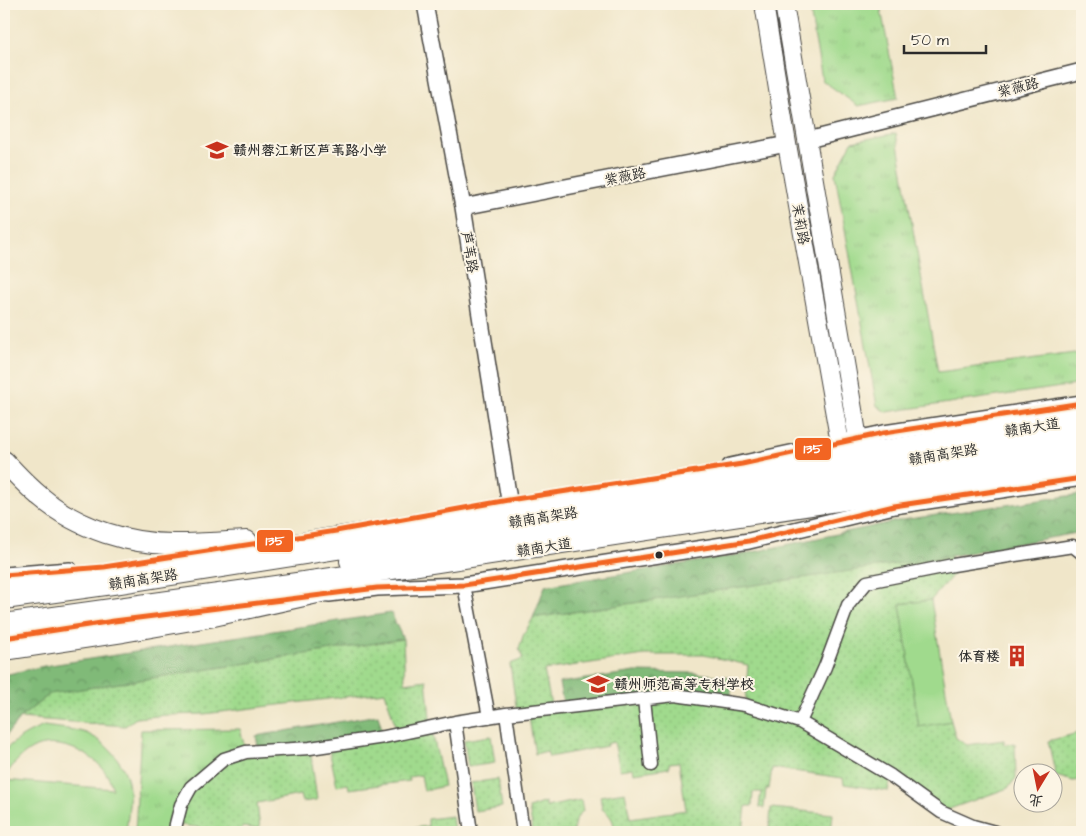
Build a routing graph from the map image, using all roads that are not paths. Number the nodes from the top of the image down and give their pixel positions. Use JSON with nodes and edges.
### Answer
{"nodes":[{"id":1,"x":425,"y":4,"type":"edge"},
{"id":2,"x":764,"y":4,"type":"edge"},
{"id":3,"x":784,"y":4,"type":"edge"},
{"id":4,"x":1082,"y":71,"type":"edge"},
{"id":5,"x":808,"y":140,"type":"junction"},
{"id":6,"x":787,"y":144,"type":"junction"},
{"id":7,"x":463,"y":207,"type":"junction"},
{"id":8,"x":1082,"y":403,"type":"edge"},
{"id":9,"x":1082,"y":419,"type":"edge"},
{"id":10,"x":1082,"y":432,"type":"edge"},
{"id":11,"x":858,"y":439,"type":"junction"},
{"id":12,"x":840,"y":443,"type":"junction"},
{"id":13,"x":1082,"y":450,"type":"edge"},
{"id":14,"x":4,"y":460,"type":"edge"},
{"id":15,"x":1082,"y":462,"type":"edge"},
{"id":16,"x":1082,"y":478,"type":"edge"},
{"id":17,"x":509,"y":500,"type":"junction"},
{"id":18,"x":337,"y":538,"type":"junction"},
{"id":19,"x":284,"y":539,"type":"junction"},
{"id":20,"x":1082,"y":553,"type":"edge"},
{"id":21,"x":464,"y":559,"type":"junction"},
{"id":22,"x":4,"y":575,"type":"edge"},
{"id":23,"x":464,"y":585,"type":"junction"},
{"id":24,"x":4,"y":588,"type":"edge"},
{"id":25,"x":354,"y":591,"type":"junction"},
{"id":26,"x":302,"y":598,"type":"junction"},
{"id":27,"x":4,"y":600,"type":"edge"},
{"id":28,"x":4,"y":610,"type":"edge"},
{"id":29,"x":4,"y":624,"type":"edge"},
{"id":30,"x":4,"y":638,"type":"edge"},
{"id":31,"x":4,"y":650,"type":"edge"},
{"id":32,"x":4,"y":656,"type":"edge"},
{"id":33,"x":644,"y":699,"type":"junction"},
{"id":34,"x":506,"y":714,"type":"junction"},
{"id":35,"x":489,"y":717,"type":"junction"},
{"id":36,"x":455,"y":722,"type":"junction"},
{"id":37,"x":800,"y":722,"type":"junction"},
{"id":38,"x":651,"y":765,"type":"dead end"},
{"id":39,"x":973,"y":829,"type":"edge"},
{"id":40,"x":175,"y":832,"type":"edge"},
{"id":41,"x":471,"y":832,"type":"edge"},
{"id":42,"x":523,"y":832,"type":"edge"},
{"id":43,"x":995,"y":832,"type":"edge"}],
"edges":[{"from":1,"to":7,"type":"street","name":"芦苇路"},
{"from":2,"to":6,"type":"main road","name":"茉莉路"},
{"from":3,"to":5,"type":"main road","name":"茉莉路"},
{"from":4,"to":5,"type":"street","name":"紫薇路"},
{"from":5,"to":11,"type":"main road","name":"茉莉路"},
{"from":6,"to":7,"type":"street","name":"紫薇路"},
{"from":6,"to":12,"type":"main road","name":"茉莉路"},
{"from":7,"to":17,"type":"street","name":"芦苇路"},
{"from":8,"to":11,"type":"street"},
{"from":9,"to":18,"type":"main road","name":"赣南大道"},
{"from":10,"to":27,"type":"main road","name":"赣南高架路"},
{"from":11,"to":12,"type":"street"},
{"from":12,"to":17,"type":"street"},
{"from":13,"to":28,"type":"main road","name":"赣南高架路"},
{"from":14,"to":19,"type":"main road"},
{"from":15,"to":21,"type":"main road","name":"赣南大道"},
{"from":16,"to":23,"type":"street"},
{"from":17,"to":19,"type":"street"},
{"from":18,"to":19,"type":"main road"},
{"from":18,"to":24,"type":"main road","name":"赣南大道"},
{"from":19,"to":22,"type":"street"},
{"from":20,"to":37,"type":"street"},
{"from":21,"to":26,"type":"main road"},
{"from":21,"to":29,"type":"main road","name":"赣南大道"},
{"from":23,"to":25,"type":"street"},
{"from":23,"to":35,"type":"street"},
{"from":25,"to":26,"type":"street"},
{"from":25,"to":32,"type":"street"},
{"from":26,"to":30,"type":"street"},
{"from":26,"to":31,"type":"main road"},
{"from":33,"to":34,"type":"street"},
{"from":33,"to":37,"type":"street"},
{"from":33,"to":38,"type":"street"},
{"from":34,"to":35,"type":"street"},
{"from":34,"to":42,"type":"street"},
{"from":35,"to":36,"type":"street"},
{"from":36,"to":40,"type":"street"},
{"from":36,"to":41,"type":"street"},
{"from":37,"to":39,"type":"street"},
{"from":39,"to":43,"type":"street"}]}
